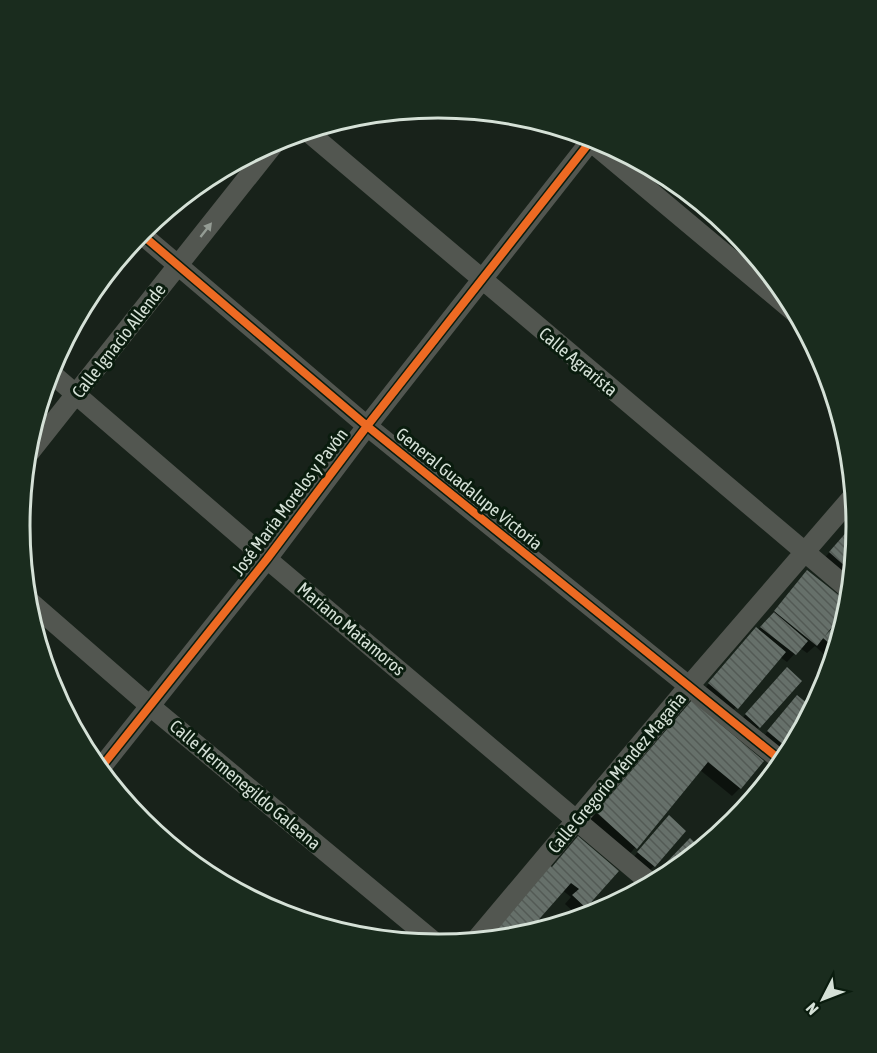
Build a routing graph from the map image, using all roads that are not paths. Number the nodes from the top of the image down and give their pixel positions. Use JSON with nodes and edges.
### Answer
{"nodes":[{"id":1,"x":315,"y":138,"type":"edge"},
{"id":2,"x":584,"y":145,"type":"edge"},
{"id":3,"x":610,"y":156,"type":"edge"},
{"id":4,"x":263,"y":158,"type":"edge"},
{"id":5,"x":148,"y":240,"type":"edge"},
{"id":6,"x":178,"y":265,"type":"junction"},
{"id":7,"x":481,"y":280,"type":"junction"},
{"id":8,"x":775,"y":296,"type":"edge"},
{"id":9,"x":58,"y":379,"type":"edge"},
{"id":10,"x":76,"y":395,"type":"junction"},
{"id":11,"x":367,"y":426,"type":"junction"},
{"id":12,"x":40,"y":440,"type":"edge"},
{"id":13,"x":846,"y":504,"type":"edge"},
{"id":14,"x":804,"y":553,"type":"junction"},
{"id":15,"x":267,"y":559,"type":"junction"},
{"id":16,"x":843,"y":585,"type":"edge"},
{"id":17,"x":38,"y":608,"type":"edge"},
{"id":18,"x":689,"y":686,"type":"junction"},
{"id":19,"x":150,"y":706,"type":"junction"},
{"id":20,"x":776,"y":756,"type":"edge"},
{"id":21,"x":105,"y":762,"type":"edge"},
{"id":22,"x":578,"y":820,"type":"junction"},
{"id":23,"x":645,"y":878,"type":"edge"},
{"id":24,"x":482,"y":933,"type":"edge"},
{"id":25,"x":425,"y":935,"type":"edge"}],
"edges":[{"from":1,"to":7,"type":"street","name":"Calle Agrarista"},
{"from":2,"to":7,"type":"street","name":"José María Morelos y Pavón"},
{"from":3,"to":8,"type":"street"},
{"from":6,"to":4,"type":"street","name":"Calle Ignacio Allende","one_way":true},
{"from":5,"to":6,"type":"street","name":"General Guadalupe Victoria"},
{"from":6,"to":10,"type":"street","name":"Calle Ignacio Allende"},
{"from":6,"to":11,"type":"street","name":"General Guadalupe Victoria"},
{"from":7,"to":11,"type":"street","name":"José María Morelos y Pavón"},
{"from":7,"to":14,"type":"street","name":"Calle Agrarista"},
{"from":9,"to":10,"type":"street","name":"Mariano Matamoros"},
{"from":10,"to":12,"type":"street","name":"Calle Ignacio Allende"},
{"from":10,"to":15,"type":"street","name":"Mariano Matamoros"},
{"from":11,"to":15,"type":"street","name":"José María Morelos y Pavón"},
{"from":11,"to":18,"type":"street","name":"General Guadalupe Victoria"},
{"from":13,"to":14,"type":"street","name":"Calle Gregorio Méndez Magaña"},
{"from":14,"to":16,"type":"street","name":"Calle Agrarista"},
{"from":14,"to":18,"type":"street","name":"Calle Gregorio Méndez Magaña"},
{"from":15,"to":19,"type":"street","name":"José María Morelos y Pavón"},
{"from":15,"to":22,"type":"street","name":"Mariano Matamoros"},
{"from":17,"to":19,"type":"street","name":"Calle Hermenegildo Galeana"},
{"from":18,"to":20,"type":"street","name":"General Guadalupe Victoria"},
{"from":18,"to":22,"type":"street","name":"Calle Gregorio Méndez Magaña"},
{"from":19,"to":21,"type":"street","name":"José María Morelos y Pavón"},
{"from":19,"to":25,"type":"street","name":"Calle Hermenegildo Galeana"},
{"from":22,"to":23,"type":"street","name":"Mariano Matamoros"},
{"from":22,"to":24,"type":"street","name":"Calle Gregorio Méndez Magaña"}]}
